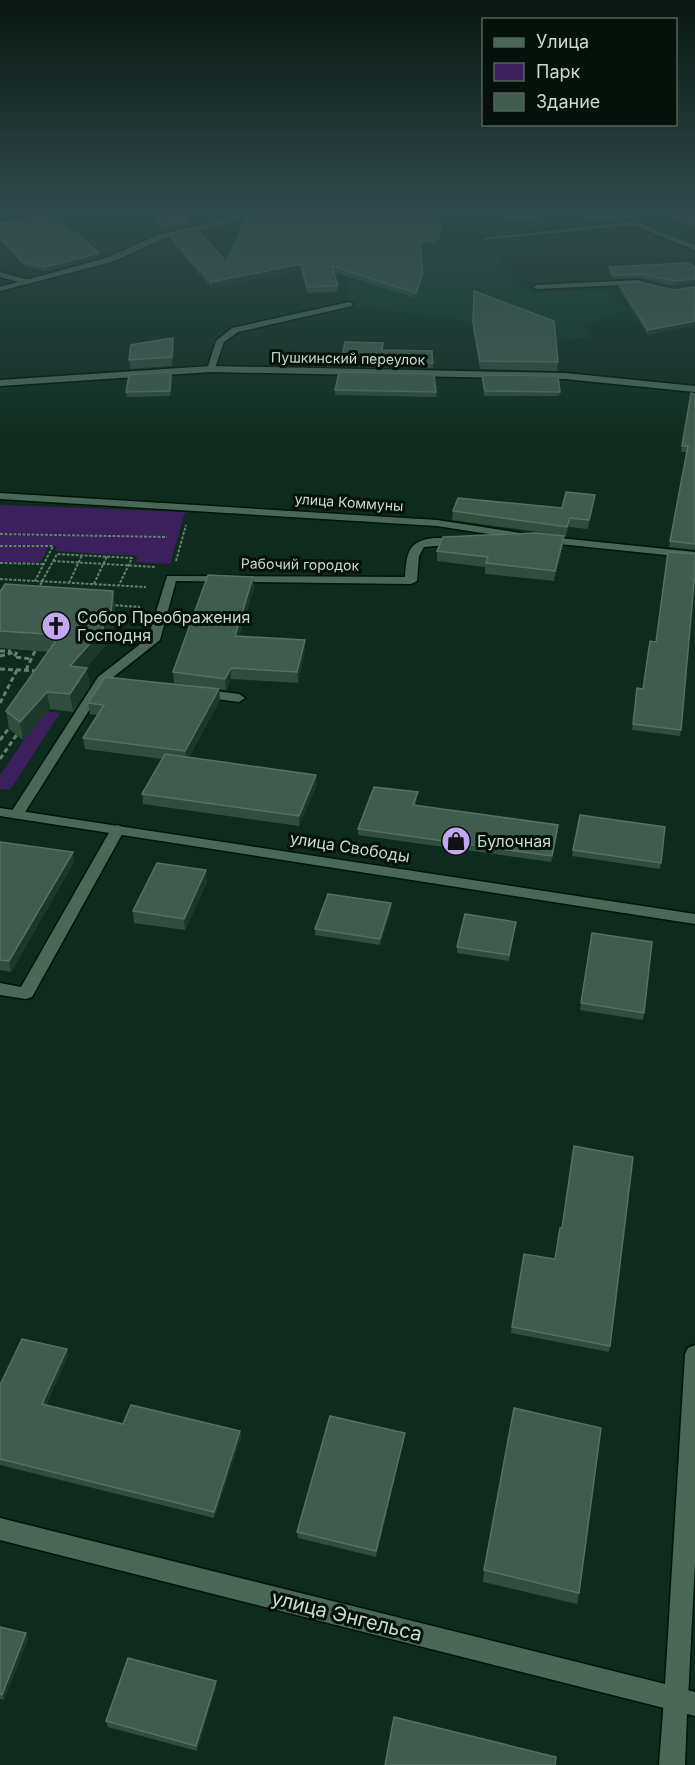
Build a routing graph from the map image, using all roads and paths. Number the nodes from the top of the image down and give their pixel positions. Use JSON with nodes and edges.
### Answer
{"nodes":[{"id":1,"x":349,"y":304,"type":"dead end"},
{"id":2,"x":211,"y":369,"type":"junction"},
{"id":3,"x":0,"y":383,"type":"edge"},
{"id":4,"x":695,"y":389,"type":"edge"},
{"id":5,"x":0,"y":496,"type":"edge"},
{"id":6,"x":191,"y":507,"type":"junction"},
{"id":7,"x":0,"y":534,"type":"edge"},
{"id":8,"x":167,"y":537,"type":"dead end"},
{"id":9,"x":540,"y":539,"type":"junction"},
{"id":10,"x":0,"y":546,"type":"edge"},
{"id":11,"x":82,"y":555,"type":"junction"},
{"id":12,"x":695,"y":555,"type":"edge"},
{"id":13,"x":107,"y":556,"type":"junction"},
{"id":14,"x":53,"y":561,"type":"junction"},
{"id":15,"x":79,"y":562,"type":"junction"},
{"id":16,"x":0,"y":563,"type":"edge"},
{"id":17,"x":44,"y":564,"type":"junction"},
{"id":18,"x":104,"y":564,"type":"junction"},
{"id":19,"x":128,"y":565,"type":"junction"},
{"id":20,"x":154,"y":577,"type":"dead end"},
{"id":21,"x":171,"y":578,"type":"junction"},
{"id":22,"x":0,"y":579,"type":"edge"},
{"id":23,"x":35,"y":580,"type":"junction"},
{"id":24,"x":42,"y":581,"type":"junction"},
{"id":25,"x":69,"y":583,"type":"junction"},
{"id":26,"x":94,"y":584,"type":"junction"},
{"id":27,"x":119,"y":585,"type":"junction"},
{"id":28,"x":33,"y":597,"type":"edge"},
{"id":29,"x":146,"y":597,"type":"dead end"},
{"id":30,"x":110,"y":605,"type":"edge"},
{"id":31,"x":139,"y":616,"type":"dead end"},
{"id":32,"x":0,"y":651,"type":"edge"},
{"id":33,"x":35,"y":651,"type":"edge"},
{"id":34,"x":17,"y":652,"type":"junction"},
{"id":35,"x":0,"y":656,"type":"edge"},
{"id":36,"x":32,"y":659,"type":"junction"},
{"id":37,"x":0,"y":669,"type":"edge"},
{"id":38,"x":17,"y":670,"type":"junction"},
{"id":39,"x":26,"y":670,"type":"junction"},
{"id":40,"x":48,"y":671,"type":"edge"},
{"id":41,"x":102,"y":680,"type":"junction"},
{"id":42,"x":119,"y":683,"type":"edge"},
{"id":43,"x":182,"y":690,"type":"edge"},
{"id":44,"x":239,"y":698,"type":"dead end"},
{"id":45,"x":0,"y":703,"type":"edge"},
{"id":46,"x":13,"y":721,"type":"edge"},
{"id":47,"x":25,"y":724,"type":"edge"},
{"id":48,"x":0,"y":740,"type":"edge"},
{"id":49,"x":0,"y":759,"type":"edge"},
{"id":50,"x":0,"y":812,"type":"edge"},
{"id":51,"x":17,"y":814,"type":"junction"},
{"id":52,"x":118,"y":829,"type":"junction"},
{"id":53,"x":695,"y":919,"type":"edge"},
{"id":54,"x":0,"y":989,"type":"edge"},
{"id":55,"x":695,"y":1354,"type":"edge"},
{"id":56,"x":0,"y":1528,"type":"edge"},
{"id":57,"x":686,"y":1701,"type":"edge"},
{"id":58,"x":672,"y":1765,"type":"edge"}],
"edges":[{"from":1,"to":2,"type":"street"},
{"from":2,"to":3,"type":"street","name":"Пушкинский переулок"},
{"from":2,"to":4,"type":"street","name":"Пушкинский переулок"},
{"from":5,"to":6,"type":"street","name":"улица Коммуны"},
{"from":6,"to":9,"type":"street","name":"улица Коммуны"},
{"from":6,"to":21,"type":"path"},
{"from":7,"to":8,"type":"path"},
{"from":9,"to":12,"type":"street","name":"улица Коммуны"},
{"from":9,"to":21,"type":"street","name":"Рабочий городок"},
{"from":10,"to":17,"type":"path"},
{"from":11,"to":13,"type":"path"},
{"from":11,"to":14,"type":"path"},
{"from":11,"to":15,"type":"path"},
{"from":13,"to":18,"type":"path"},
{"from":13,"to":19,"type":"path"},
{"from":14,"to":15,"type":"path"},
{"from":14,"to":24,"type":"path"},
{"from":15,"to":18,"type":"path"},
{"from":15,"to":25,"type":"path"},
{"from":16,"to":17,"type":"path"},
{"from":17,"to":23,"type":"path"},
{"from":18,"to":19,"type":"path"},
{"from":18,"to":26,"type":"path"},
{"from":19,"to":20,"type":"path"},
{"from":19,"to":27,"type":"path"},
{"from":21,"to":41,"type":"street"},
{"from":22,"to":23,"type":"path"},
{"from":23,"to":24,"type":"path"},
{"from":24,"to":25,"type":"path"},
{"from":24,"to":28,"type":"path"},
{"from":25,"to":26,"type":"path"},
{"from":26,"to":27,"type":"path"},
{"from":27,"to":29,"type":"path"},
{"from":30,"to":31,"type":"path"},
{"from":32,"to":34,"type":"path"},
{"from":33,"to":36,"type":"path"},
{"from":34,"to":35,"type":"path"},
{"from":34,"to":36,"type":"path"},
{"from":36,"to":39,"type":"path"},
{"from":37,"to":38,"type":"path"},
{"from":38,"to":39,"type":"path"},
{"from":38,"to":45,"type":"path"},
{"from":39,"to":40,"type":"path"},
{"from":41,"to":42,"type":"street"},
{"from":41,"to":51,"type":"street"},
{"from":43,"to":44,"type":"street"},
{"from":46,"to":48,"type":"path"},
{"from":47,"to":49,"type":"path"},
{"from":50,"to":51,"type":"street","name":"улица Свободы"},
{"from":51,"to":52,"type":"street","name":"улица Свободы"},
{"from":52,"to":53,"type":"street","name":"улица Свободы"},
{"from":52,"to":54,"type":"street"},
{"from":55,"to":57,"type":"street"},
{"from":56,"to":57,"type":"street","name":"улица Энгельса"},
{"from":57,"to":58,"type":"street"}]}
